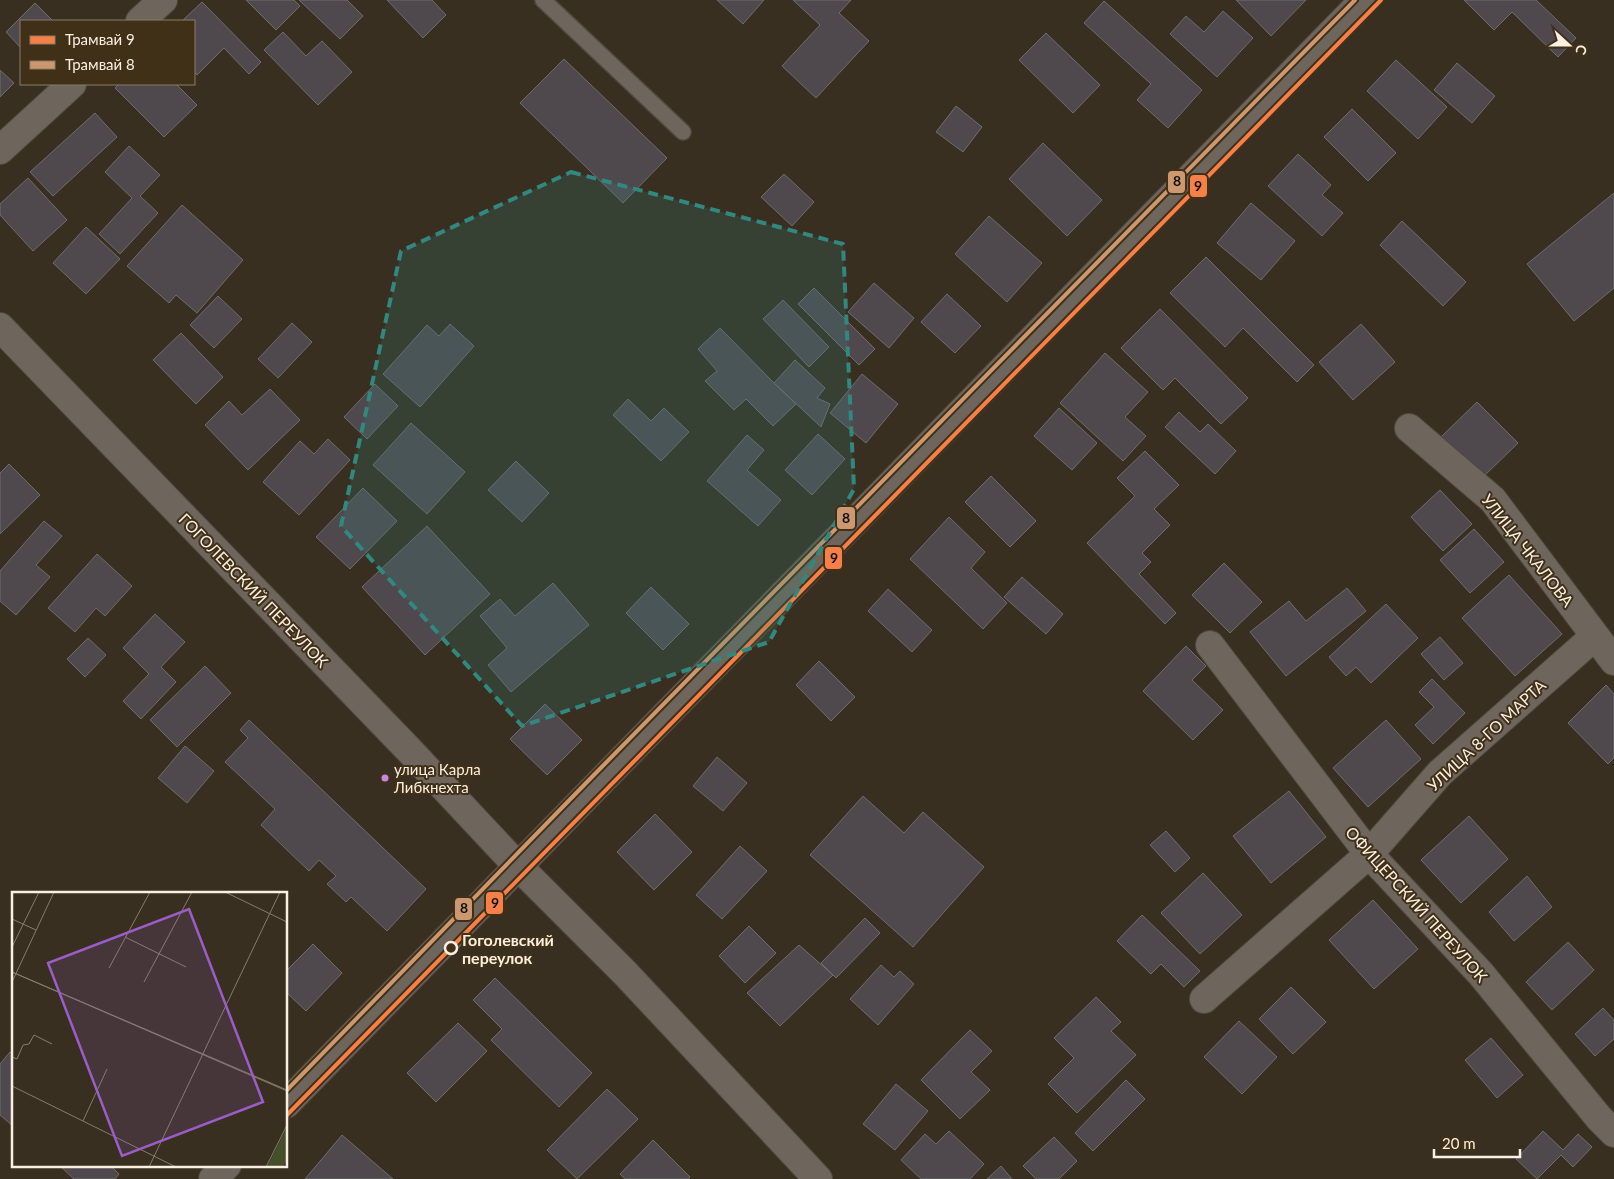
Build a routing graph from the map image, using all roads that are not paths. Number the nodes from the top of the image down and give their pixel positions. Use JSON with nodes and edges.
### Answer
{"nodes":[{"id":1,"x":163,"y":0,"type":"edge"},
{"id":2,"x":542,"y":0,"type":"edge"},
{"id":3,"x":1364,"y":0,"type":"edge"},
{"id":4,"x":141,"y":20,"type":"edge"},
{"id":5,"x":71,"y":85,"type":"edge"},
{"id":6,"x":683,"y":132,"type":"dead end"},
{"id":7,"x":0,"y":150,"type":"edge"},
{"id":8,"x":0,"y":327,"type":"edge"},
{"id":9,"x":1410,"y":428,"type":"dead end"},
{"id":10,"x":1595,"y":636,"type":"junction"},
{"id":11,"x":1210,"y":645,"type":"dead end"},
{"id":12,"x":1614,"y":661,"type":"edge"},
{"id":13,"x":1369,"y":854,"type":"junction"},
{"id":14,"x":518,"y":866,"type":"junction"},
{"id":15,"x":1204,"y":999,"type":"dead end"},
{"id":16,"x":288,"y":1102,"type":"edge"},
{"id":17,"x":1614,"y":1133,"type":"edge"},
{"id":18,"x":226,"y":1166,"type":"edge"},
{"id":19,"x":213,"y":1179,"type":"edge"},
{"id":20,"x":818,"y":1179,"type":"edge"}],
"edges":[{"from":1,"to":4,"type":"street"},
{"from":2,"to":6,"type":"lane"},
{"from":3,"to":14,"type":"street"},
{"from":5,"to":7,"type":"street"},
{"from":8,"to":14,"type":"street","name":"ГОГОЛЕВСКИЙ ПЕРЕУЛОК"},
{"from":9,"to":10,"type":"street","name":"УЛИЦА ЧКАЛОВА"},
{"from":10,"to":12,"type":"street","name":"УЛИЦА ЧКАЛОВА"},
{"from":10,"to":13,"type":"street","name":"УЛИЦА 8-ГО МАРТА"},
{"from":11,"to":13,"type":"street","name":"ОФИЦЕРСКИЙ ПЕРЕУЛОК"},
{"from":13,"to":15,"type":"street","name":"УЛИЦА 8-ГО МАРТА"},
{"from":13,"to":17,"type":"street","name":"ОФИЦЕРСКИЙ ПЕРЕУЛОК"},
{"from":14,"to":16,"type":"street"},
{"from":14,"to":20,"type":"street","name":"ГОГОЛЕВСКИЙ ПЕРЕУЛОК"},
{"from":18,"to":19,"type":"street"}]}
